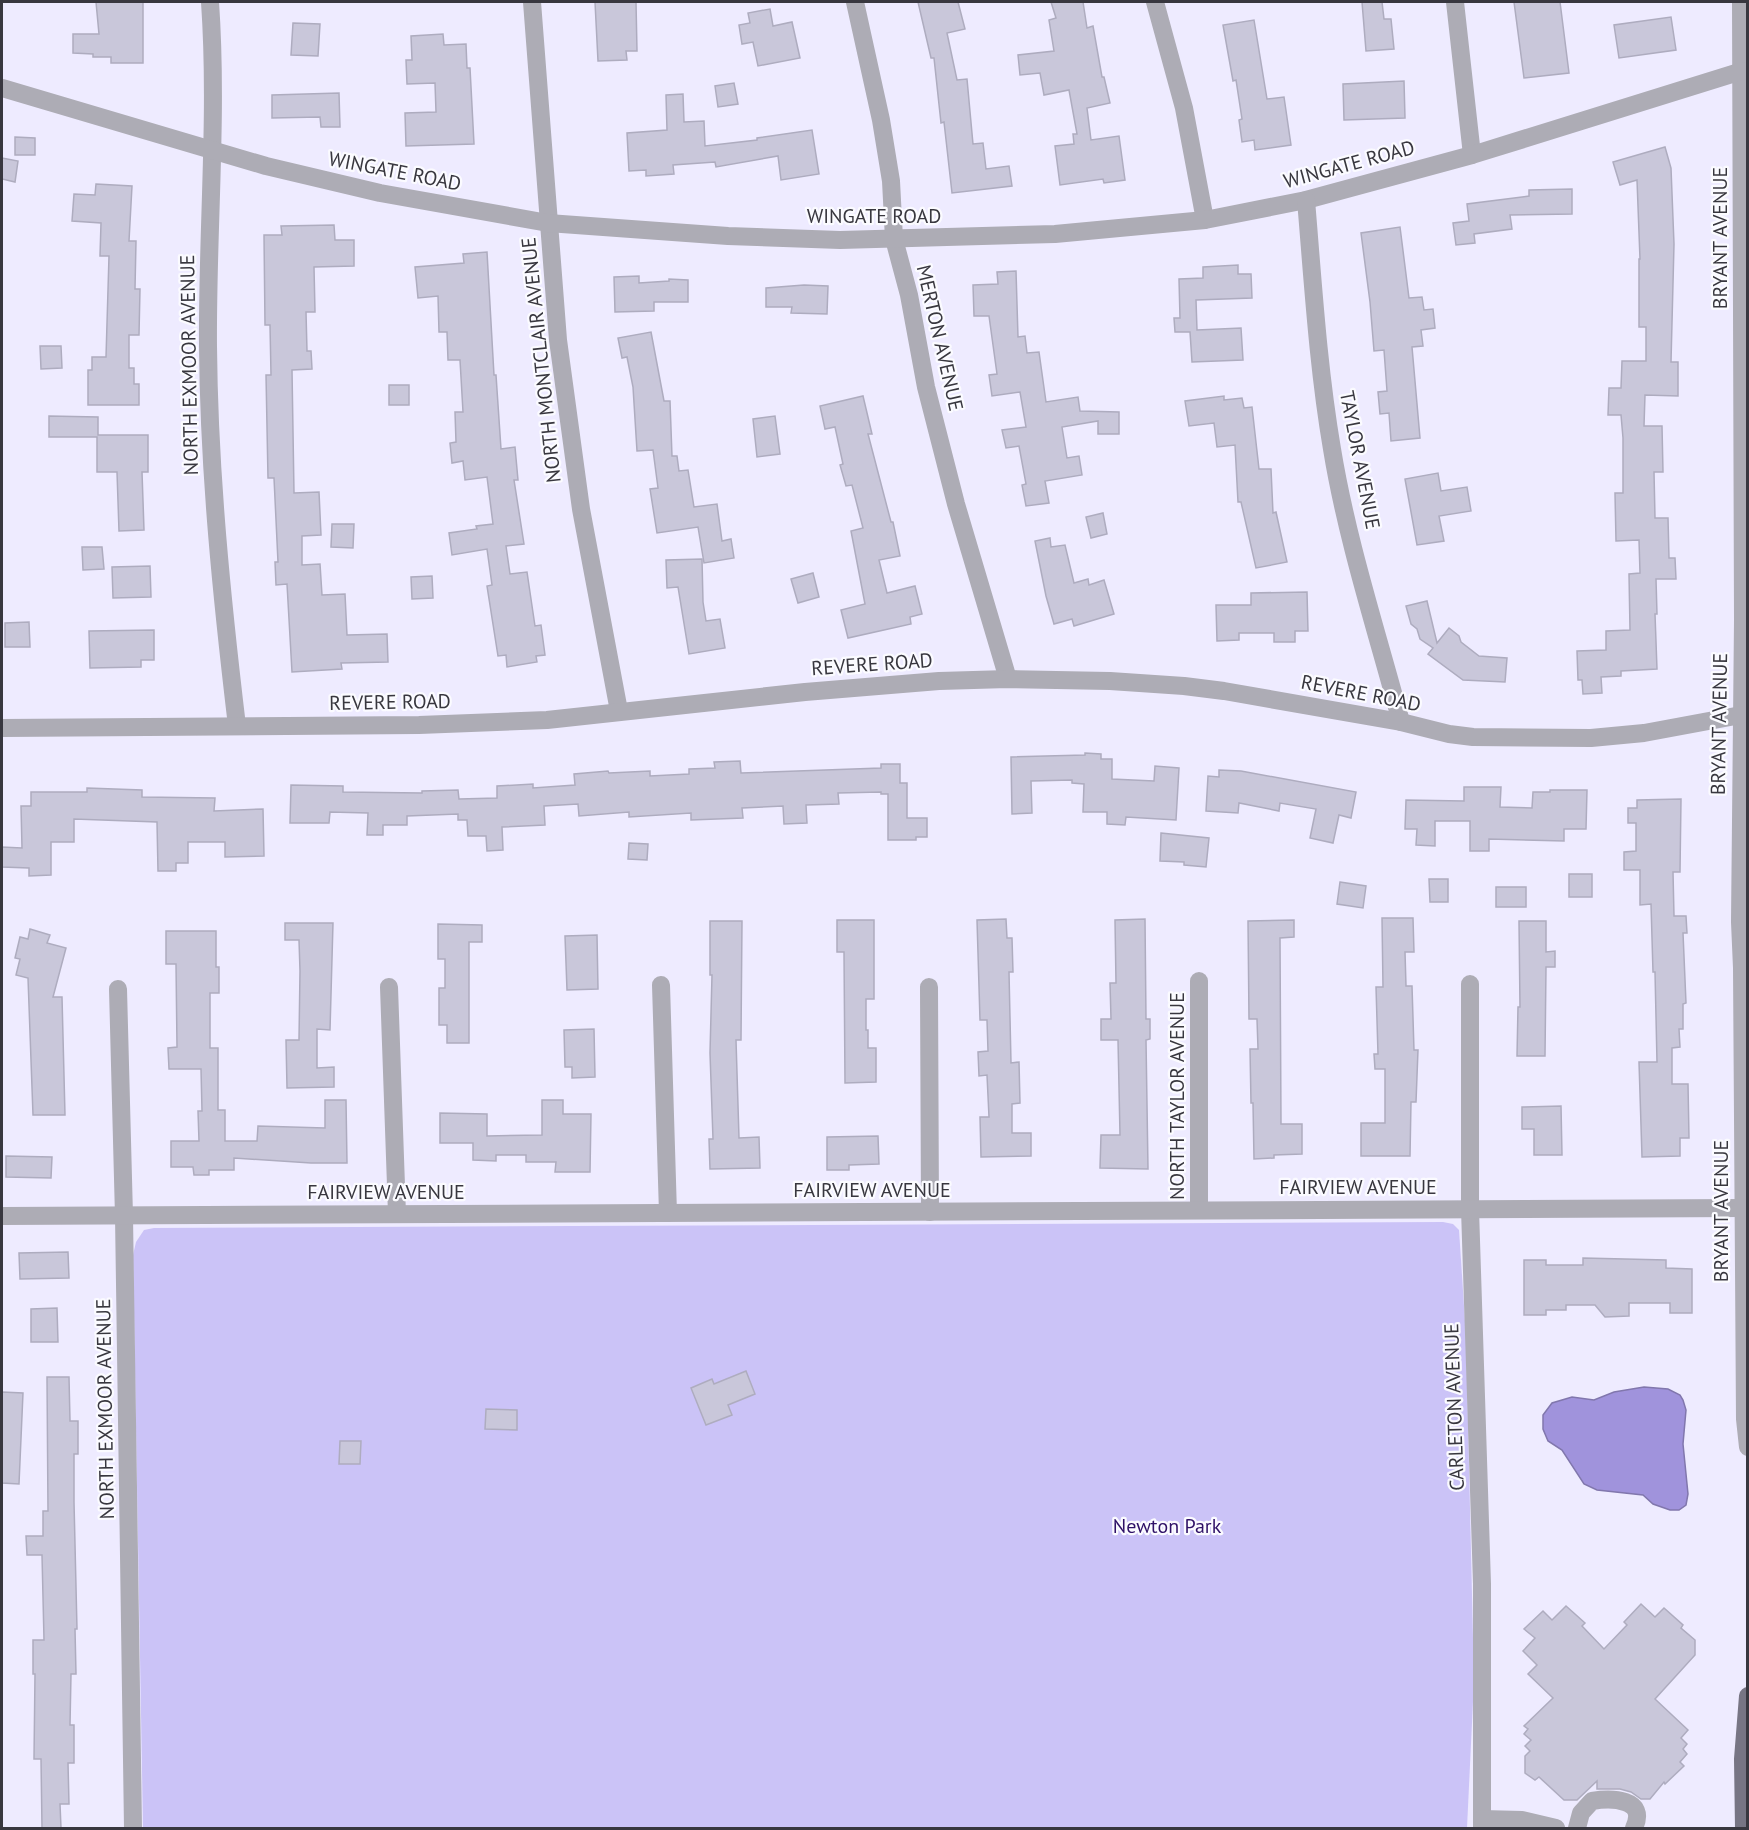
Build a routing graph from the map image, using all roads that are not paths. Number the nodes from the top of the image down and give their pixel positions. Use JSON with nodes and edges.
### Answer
{"nodes":[{"id":1,"x":210,"y":2,"type":"edge"},
{"id":2,"x":532,"y":2,"type":"edge"},
{"id":3,"x":855,"y":2,"type":"edge"},
{"id":4,"x":1155,"y":2,"type":"edge"},
{"id":5,"x":1455,"y":2,"type":"edge"},
{"id":6,"x":1741,"y":2,"type":"edge"},
{"id":7,"x":1742,"y":71,"type":"junction"},
{"id":8,"x":2,"y":88,"type":"edge"},
{"id":9,"x":211,"y":150,"type":"junction"},
{"id":10,"x":1472,"y":155,"type":"junction"},
{"id":11,"x":1306,"y":200,"type":"junction"},
{"id":12,"x":1205,"y":220,"type":"junction"},
{"id":13,"x":548,"y":222,"type":"junction"},
{"id":14,"x":894,"y":239,"type":"junction"},
{"id":15,"x":1745,"y":619,"type":"edge"},
{"id":16,"x":1008,"y":679,"type":"junction"},
{"id":17,"x":619,"y":711,"type":"junction"},
{"id":18,"x":1742,"y":715,"type":"junction"},
{"id":19,"x":1401,"y":722,"type":"junction"},
{"id":20,"x":237,"y":726,"type":"junction"},
{"id":21,"x":2,"y":728,"type":"edge"},
{"id":22,"x":1199,"y":981,"type":"dead end"},
{"id":23,"x":1470,"y":984,"type":"dead end"},
{"id":24,"x":660,"y":985,"type":"dead end"},
{"id":25,"x":389,"y":987,"type":"dead end"},
{"id":26,"x":929,"y":987,"type":"dead end"},
{"id":27,"x":118,"y":989,"type":"dead end"},
{"id":28,"x":1743,"y":1208,"type":"junction"},
{"id":29,"x":1470,"y":1209,"type":"junction"},
{"id":30,"x":1199,"y":1210,"type":"junction"},
{"id":31,"x":930,"y":1212,"type":"junction"},
{"id":32,"x":668,"y":1213,"type":"junction"},
{"id":33,"x":397,"y":1214,"type":"junction"},
{"id":34,"x":2,"y":1216,"type":"edge"},
{"id":35,"x":124,"y":1216,"type":"junction"},
{"id":36,"x":1748,"y":1447,"type":"edge"},
{"id":37,"x":1748,"y":1696,"type":"edge"},
{"id":38,"x":1482,"y":1824,"type":"edge"},
{"id":39,"x":133,"y":1828,"type":"edge"},
{"id":40,"x":1556,"y":1828,"type":"edge"},
{"id":41,"x":1577,"y":1828,"type":"edge"},
{"id":42,"x":1634,"y":1828,"type":"edge"},
{"id":43,"x":1744,"y":1828,"type":"edge"}],
"edges":[{"from":1,"to":9,"type":"street","name":"NORTH EXMOOR AVENUE"},
{"from":2,"to":13,"type":"street","name":"NORTH MONTCLAIR AVENUE"},
{"from":3,"to":14,"type":"street","name":"MERTON AVENUE"},
{"from":4,"to":12,"type":"street"},
{"from":5,"to":10,"type":"street"},
{"from":6,"to":7,"type":"street","name":"BRYANT AVENUE"},
{"from":7,"to":10,"type":"street","name":"WINGATE ROAD"},
{"from":7,"to":15,"type":"street","name":"BRYANT AVENUE"},
{"from":8,"to":9,"type":"street","name":"WINGATE ROAD"},
{"from":9,"to":13,"type":"street","name":"WINGATE ROAD"},
{"from":9,"to":20,"type":"street","name":"NORTH EXMOOR AVENUE"},
{"from":10,"to":11,"type":"street","name":"WINGATE ROAD"},
{"from":11,"to":12,"type":"street","name":"WINGATE ROAD"},
{"from":11,"to":19,"type":"street","name":"TAYLOR AVENUE"},
{"from":12,"to":14,"type":"street","name":"WINGATE ROAD"},
{"from":13,"to":14,"type":"street","name":"WINGATE ROAD"},
{"from":13,"to":17,"type":"street","name":"NORTH MONTCLAIR AVENUE"},
{"from":14,"to":16,"type":"street","name":"MERTON AVENUE"},
{"from":15,"to":18,"type":"street","name":"BRYANT AVENUE"},
{"from":16,"to":17,"type":"street","name":"REVERE ROAD"},
{"from":16,"to":19,"type":"street","name":"REVERE ROAD"},
{"from":17,"to":20,"type":"street","name":"REVERE ROAD"},
{"from":18,"to":19,"type":"street","name":"REVERE ROAD"},
{"from":18,"to":28,"type":"street","name":"BRYANT AVENUE"},
{"from":20,"to":21,"type":"street","name":"REVERE ROAD"},
{"from":22,"to":30,"type":"street","name":"NORTH TAYLOR AVENUE"},
{"from":23,"to":29,"type":"street","name":"CARLETON AVENUE"},
{"from":24,"to":32,"type":"street"},
{"from":25,"to":33,"type":"street"},
{"from":26,"to":31,"type":"street"},
{"from":27,"to":35,"type":"street","name":"NORTH EXMOOR AVENUE"},
{"from":28,"to":29,"type":"street","name":"FAIRVIEW AVENUE"},
{"from":28,"to":36,"type":"street","name":"BRYANT AVENUE"},
{"from":29,"to":30,"type":"street","name":"FAIRVIEW AVENUE"},
{"from":29,"to":38,"type":"street","name":"CARLETON AVENUE"},
{"from":30,"to":31,"type":"street","name":"FAIRVIEW AVENUE"},
{"from":31,"to":32,"type":"street","name":"FAIRVIEW AVENUE"},
{"from":32,"to":33,"type":"street","name":"FAIRVIEW AVENUE"},
{"from":33,"to":35,"type":"street","name":"FAIRVIEW AVENUE"},
{"from":34,"to":35,"type":"street","name":"FAIRVIEW AVENUE"},
{"from":35,"to":39,"type":"street","name":"NORTH EXMOOR AVENUE"},
{"from":37,"to":43,"type":"main road"},
{"from":38,"to":40,"type":"street"},
{"from":41,"to":42,"type":"street"}]}
